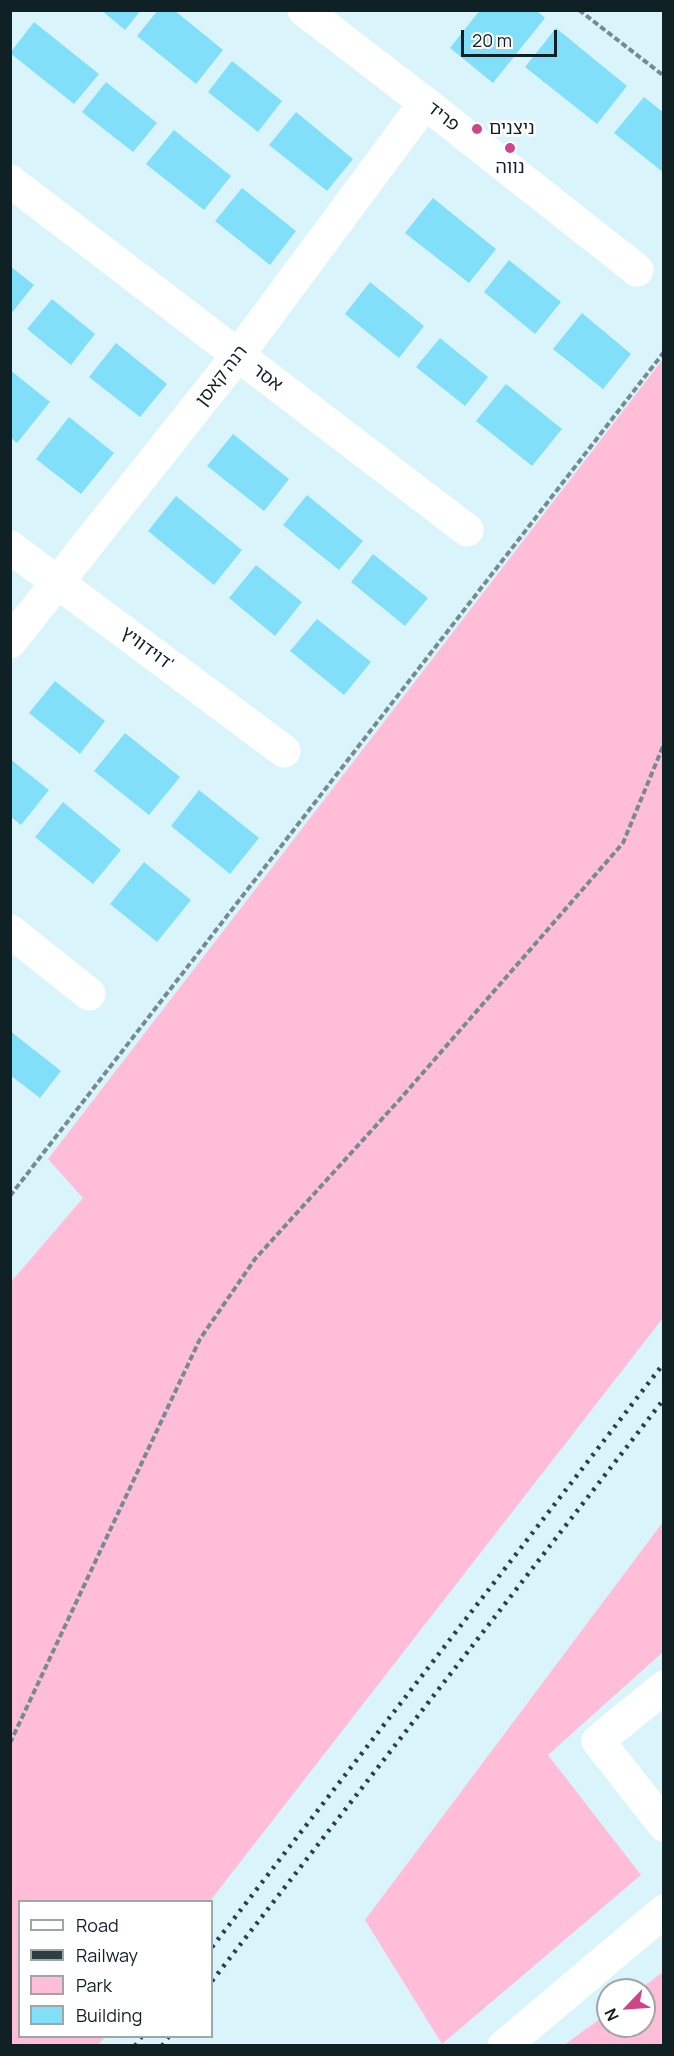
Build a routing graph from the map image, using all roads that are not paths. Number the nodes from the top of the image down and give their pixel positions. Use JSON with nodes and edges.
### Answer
{"nodes":[{"id":1,"x":304,"y":10,"type":"edge"},
{"id":2,"x":425,"y":103,"type":"junction"},
{"id":3,"x":10,"y":180,"type":"edge"},
{"id":4,"x":637,"y":270,"type":"dead end"},
{"id":5,"x":238,"y":356,"type":"junction"},
{"id":6,"x":467,"y":530,"type":"dead end"},
{"id":7,"x":10,"y":547,"type":"edge"},
{"id":8,"x":58,"y":582,"type":"junction"},
{"id":9,"x":10,"y":642,"type":"edge"},
{"id":10,"x":284,"y":751,"type":"dead end"},
{"id":11,"x":10,"y":931,"type":"edge"},
{"id":12,"x":88,"y":994,"type":"dead end"},
{"id":13,"x":663,"y":1687,"type":"edge"},
{"id":14,"x":663,"y":1825,"type":"edge"},
{"id":15,"x":663,"y":1911,"type":"edge"},
{"id":16,"x":504,"y":2046,"type":"edge"}],
"edges":[{"from":1,"to":2,"type":"street","name":"פריד"},
{"from":2,"to":4,"type":"street","name":"פריד"},
{"from":2,"to":5,"type":"street","name":"רנה קאסן"},
{"from":3,"to":5,"type":"street","name":"אסר"},
{"from":5,"to":6,"type":"street","name":"אסר"},
{"from":5,"to":8,"type":"street","name":"רנה קאסן"},
{"from":7,"to":8,"type":"street","name":"דוידוויץ'"},
{"from":8,"to":9,"type":"street","name":"רנה קאסן"},
{"from":8,"to":10,"type":"street","name":"דוידוויץ'"},
{"from":11,"to":12,"type":"street"},
{"from":13,"to":14,"type":"street"},
{"from":15,"to":16,"type":"street"}]}
